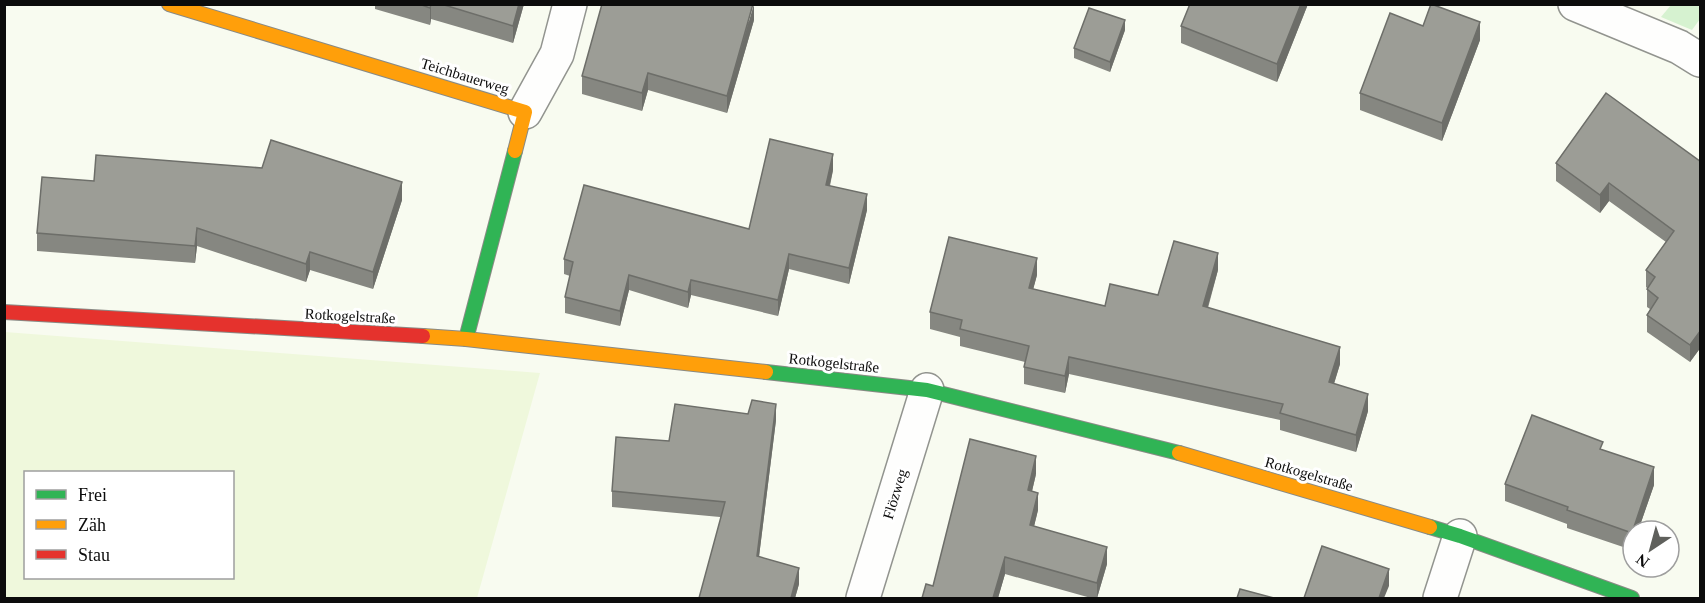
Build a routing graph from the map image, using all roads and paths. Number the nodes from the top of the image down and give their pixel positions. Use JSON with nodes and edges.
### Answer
{"nodes":[{"id":1,"x":170,"y":4,"type":"edge"},
{"id":2,"x":570,"y":4,"type":"edge"},
{"id":3,"x":1575,"y":4,"type":"edge"},
{"id":4,"x":1701,"y":60,"type":"edge"},
{"id":5,"x":525,"y":112,"type":"junction"},
{"id":6,"x":4,"y":312,"type":"edge"},
{"id":7,"x":466,"y":339,"type":"junction"},
{"id":8,"x":927,"y":390,"type":"junction"},
{"id":9,"x":1460,"y":536,"type":"junction"},
{"id":10,"x":863,"y":598,"type":"edge"},
{"id":11,"x":1440,"y":598,"type":"edge"},
{"id":12,"x":1632,"y":598,"type":"edge"}],
"edges":[{"from":1,"to":5,"type":"street","name":"Teichbauerweg"},
{"from":2,"to":5,"type":"street"},
{"from":3,"to":4,"type":"street"},
{"from":5,"to":7,"type":"street"},
{"from":6,"to":7,"type":"street","name":"Rotkogelstraße"},
{"from":7,"to":8,"type":"street","name":"Rotkogelstraße"},
{"from":8,"to":9,"type":"street","name":"Rotkogelstraße"},
{"from":8,"to":10,"type":"street","name":"Flözweg"},
{"from":9,"to":11,"type":"street"},
{"from":9,"to":12,"type":"street","name":"Rotkogelstraße"}]}
